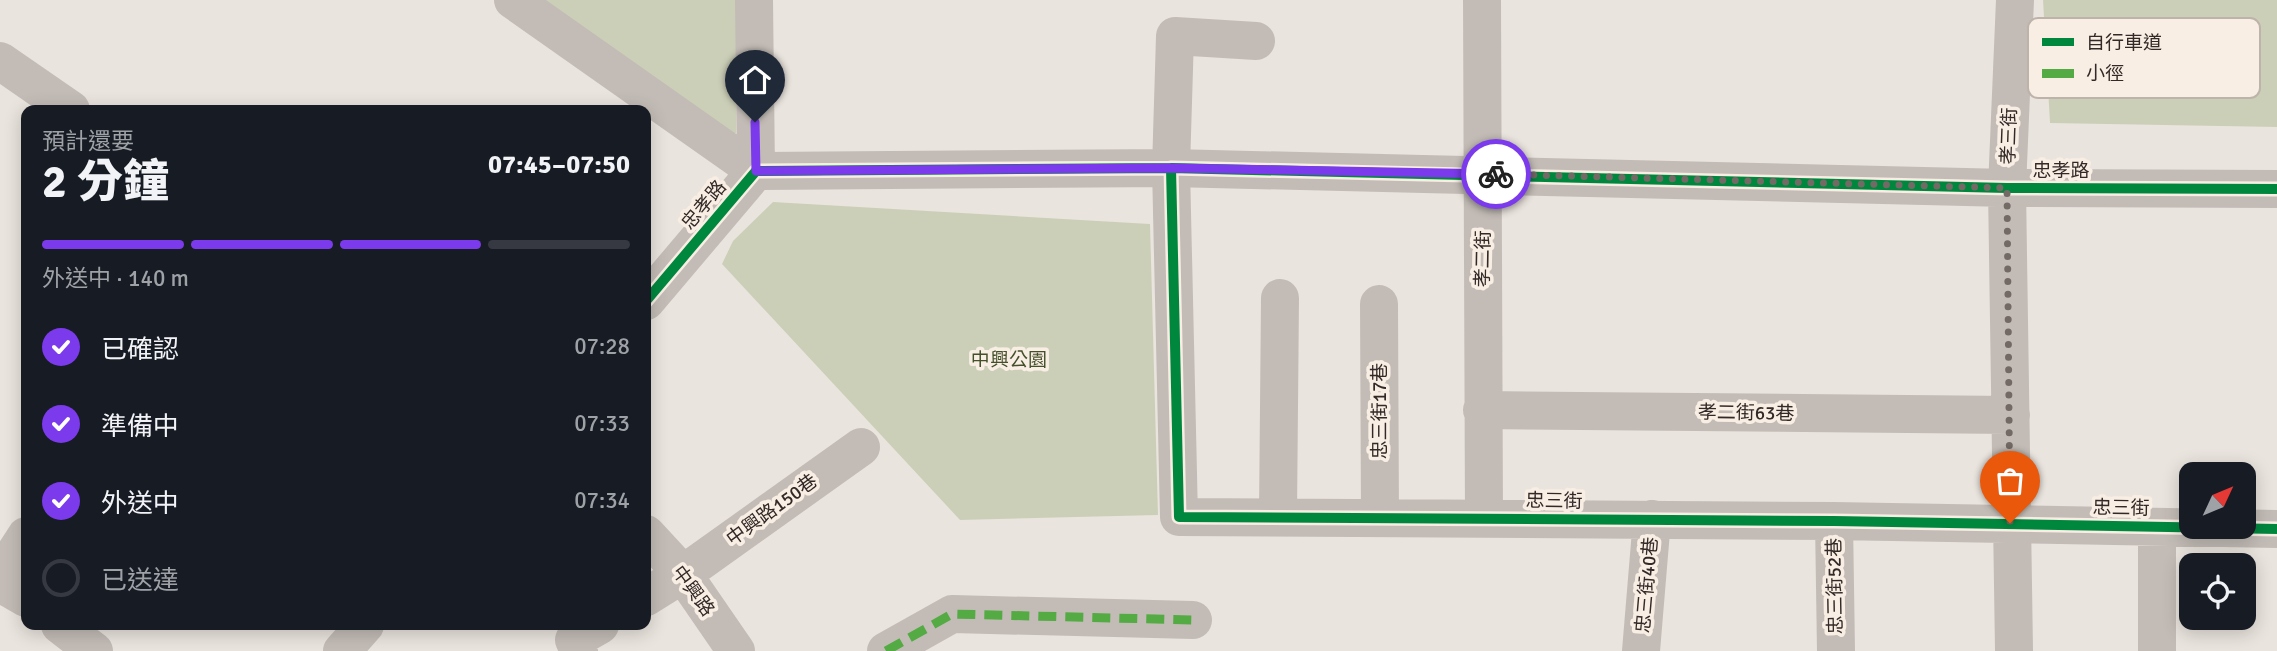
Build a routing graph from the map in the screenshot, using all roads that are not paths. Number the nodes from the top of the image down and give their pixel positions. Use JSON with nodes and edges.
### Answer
{"nodes":[{"id":1,"x":513,"y":0,"type":"edge"},
{"id":2,"x":754,"y":0,"type":"edge"},
{"id":3,"x":1482,"y":0,"type":"edge"},
{"id":4,"x":2015,"y":0,"type":"edge"},
{"id":5,"x":1256,"y":41,"type":"dead end"},
{"id":6,"x":0,"y":61,"type":"edge"},
{"id":7,"x":64,"y":105,"type":"edge"},
{"id":8,"x":1171,"y":168,"type":"junction"},
{"id":9,"x":756,"y":171,"type":"junction"},
{"id":10,"x":1484,"y":173,"type":"junction"},
{"id":11,"x":2007,"y":188,"type":"junction"},
{"id":12,"x":2277,"y":189,"type":"edge"},
{"id":13,"x":651,"y":295,"type":"edge"},
{"id":14,"x":1280,"y":298,"type":"dead end"},
{"id":15,"x":1379,"y":304,"type":"dead end"},
{"id":16,"x":1482,"y":410,"type":"junction"},
{"id":17,"x":2011,"y":415,"type":"junction"},
{"id":18,"x":861,"y":447,"type":"dead end"},
{"id":19,"x":1278,"y":516,"type":"junction"},
{"id":20,"x":1380,"y":518,"type":"junction"},
{"id":21,"x":1484,"y":518,"type":"junction"},
{"id":22,"x":1652,"y":519,"type":"junction"},
{"id":23,"x":1834,"y":521,"type":"junction"},
{"id":24,"x":2010,"y":523,"type":"junction"},
{"id":25,"x":2157,"y":527,"type":"junction"},
{"id":26,"x":2277,"y":529,"type":"edge"},
{"id":27,"x":651,"y":539,"type":"edge"},
{"id":28,"x":21,"y":544,"type":"edge"},
{"id":29,"x":683,"y":574,"type":"junction"},
{"id":30,"x":0,"y":576,"type":"edge"},
{"id":31,"x":0,"y":583,"type":"edge"},
{"id":32,"x":651,"y":594,"type":"edge"},
{"id":33,"x":21,"y":595,"type":"edge"},
{"id":34,"x":1193,"y":620,"type":"dead end"},
{"id":35,"x":67,"y":630,"type":"edge"},
{"id":36,"x":361,"y":630,"type":"edge"},
{"id":37,"x":592,"y":630,"type":"edge"},
{"id":38,"x":94,"y":651,"type":"edge"},
{"id":39,"x":342,"y":651,"type":"edge"},
{"id":40,"x":579,"y":651,"type":"edge"},
{"id":41,"x":736,"y":651,"type":"edge"},
{"id":42,"x":886,"y":651,"type":"edge"},
{"id":43,"x":1641,"y":651,"type":"edge"},
{"id":44,"x":1836,"y":651,"type":"edge"},
{"id":45,"x":2014,"y":651,"type":"edge"},
{"id":46,"x":2157,"y":651,"type":"edge"}],
"edges":[{"from":1,"to":9,"type":"street"},
{"from":2,"to":9,"type":"street"},
{"from":3,"to":10,"type":"street","name":"孝二街"},
{"from":4,"to":11,"type":"street","name":"孝三街"},
{"from":5,"to":8,"type":"street"},
{"from":6,"to":7,"type":"street"},
{"from":8,"to":9,"type":"street","name":"忠孝路"},
{"from":8,"to":10,"type":"street","name":"忠孝路"},
{"from":8,"to":19,"type":"street","name":"忠三街"},
{"from":9,"to":13,"type":"street","name":"忠孝路"},
{"from":10,"to":11,"type":"street","name":"忠孝路"},
{"from":10,"to":16,"type":"street","name":"孝二街"},
{"from":11,"to":12,"type":"street","name":"忠孝路"},
{"from":11,"to":17,"type":"street","name":"孝三街"},
{"from":14,"to":19,"type":"street"},
{"from":15,"to":20,"type":"street","name":"忠三街17巷"},
{"from":16,"to":17,"type":"street","name":"孝二街63巷"},
{"from":16,"to":21,"type":"street","name":"孝二街"},
{"from":17,"to":24,"type":"street","name":"孝三街"},
{"from":18,"to":29,"type":"street","name":"中興路150巷"},
{"from":19,"to":20,"type":"street","name":"忠三街"},
{"from":20,"to":21,"type":"street","name":"忠三街"},
{"from":21,"to":22,"type":"street","name":"忠三街"},
{"from":22,"to":23,"type":"street","name":"忠三街"},
{"from":22,"to":43,"type":"street","name":"忠三街40巷"},
{"from":23,"to":24,"type":"street","name":"忠三街"},
{"from":23,"to":44,"type":"street","name":"忠三街52巷"},
{"from":24,"to":25,"type":"street","name":"忠三街"},
{"from":24,"to":45,"type":"street","name":"孝三街"},
{"from":25,"to":26,"type":"street","name":"忠三街"},
{"from":25,"to":46,"type":"street"},
{"from":27,"to":29,"type":"street","name":"中興路"},
{"from":28,"to":30,"type":"street"},
{"from":29,"to":32,"type":"street","name":"中興路150巷"},
{"from":29,"to":41,"type":"street","name":"中興路"},
{"from":31,"to":33,"type":"street"},
{"from":34,"to":42,"type":"street"},
{"from":35,"to":38,"type":"street"},
{"from":36,"to":39,"type":"street"},
{"from":37,"to":40,"type":"street"}]}
